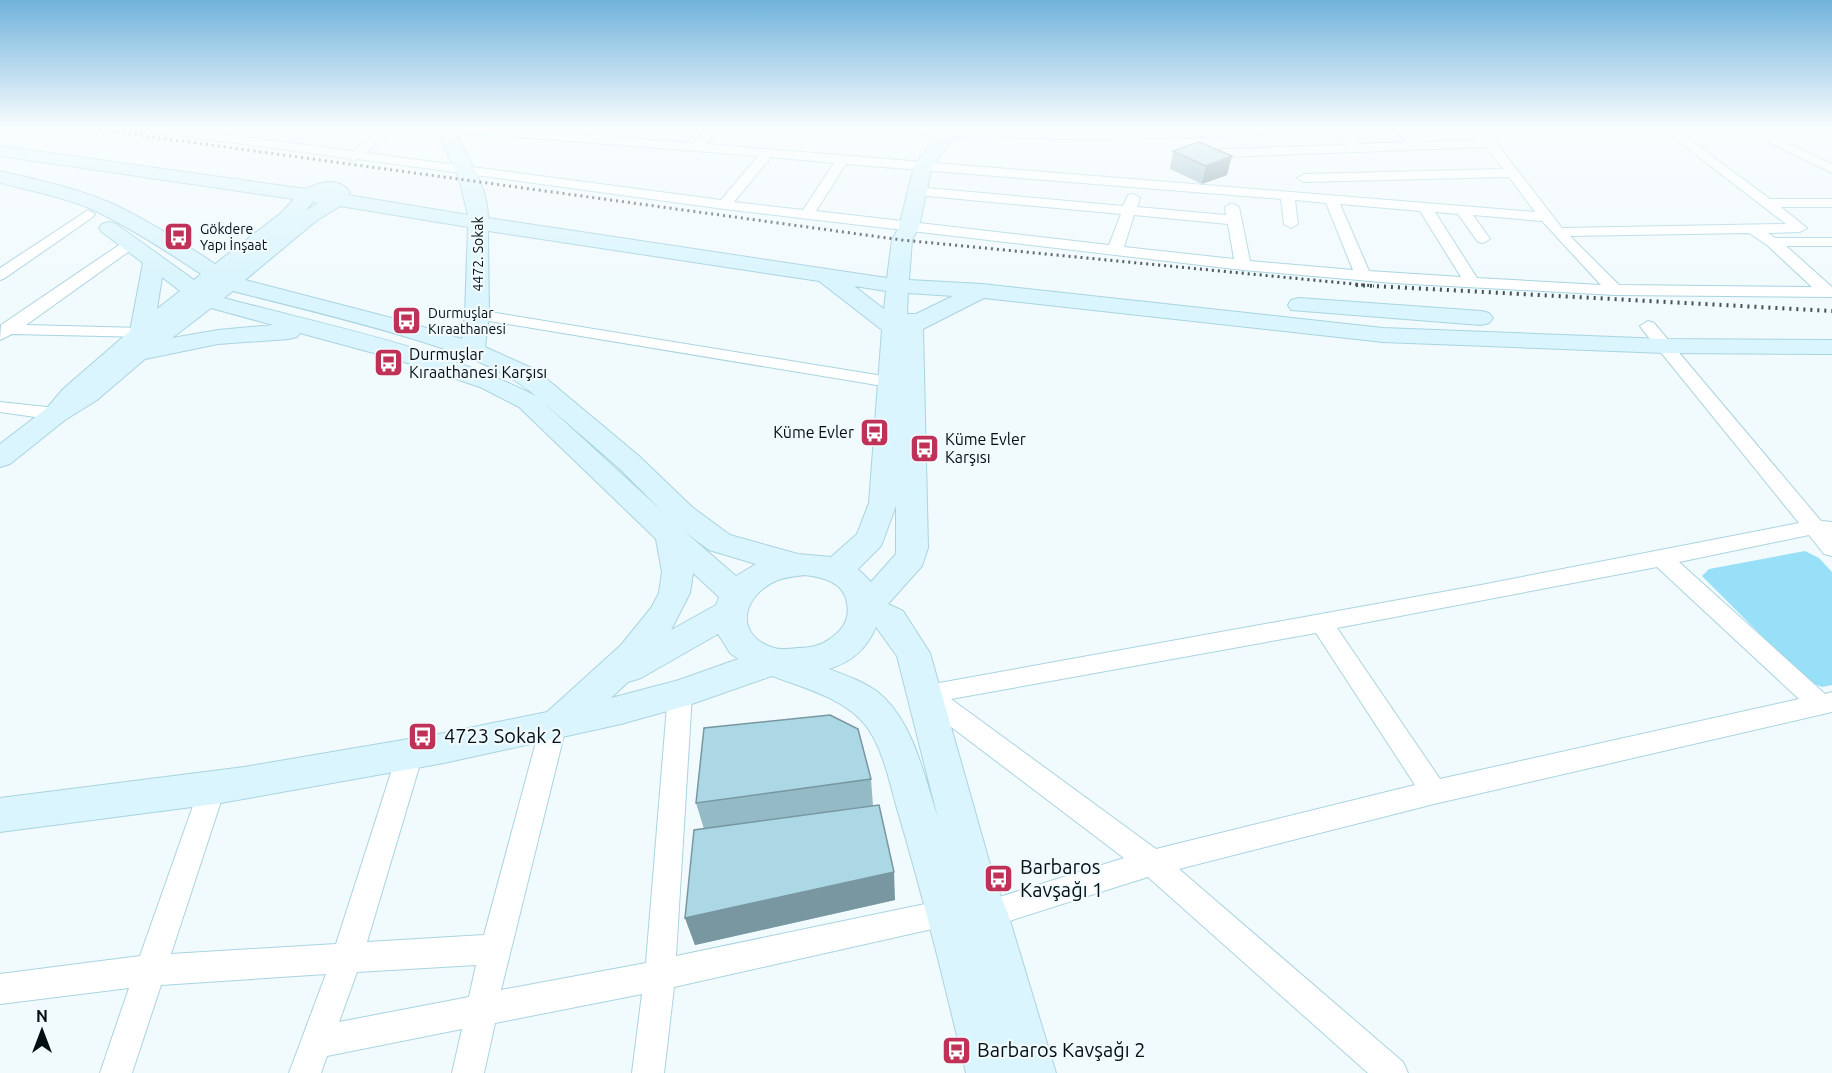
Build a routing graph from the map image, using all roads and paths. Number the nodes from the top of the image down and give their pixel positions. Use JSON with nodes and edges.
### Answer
{"nodes":[{"id":1,"x":4,"y":178,"type":"edge"},
{"id":2,"x":184,"y":178,"type":"edge"},
{"id":3,"x":235,"y":178,"type":"edge"},
{"id":4,"x":467,"y":178,"type":"edge"},
{"id":5,"x":519,"y":178,"type":"edge"},
{"id":6,"x":747,"y":178,"type":"edge"},
{"id":7,"x":830,"y":178,"type":"edge"},
{"id":8,"x":920,"y":178,"type":"edge"},
{"id":9,"x":1067,"y":178,"type":"edge"},
{"id":10,"x":1304,"y":178,"type":"edge"},
{"id":11,"x":1517,"y":178,"type":"edge"},
{"id":12,"x":1733,"y":178,"type":"edge"},
{"id":13,"x":1138,"y":184,"type":"junction"},
{"id":14,"x":0,"y":188,"type":"edge"},
{"id":15,"x":917,"y":191,"type":"junction"},
{"id":16,"x":1229,"y":192,"type":"junction"},
{"id":17,"x":334,"y":194,"type":"junction"},
{"id":18,"x":1287,"y":196,"type":"junction"},
{"id":19,"x":1311,"y":199,"type":"junction"},
{"id":20,"x":1331,"y":199,"type":"junction"},
{"id":21,"x":1766,"y":203,"type":"junction"},
{"id":22,"x":1832,"y":203,"type":"edge"},
{"id":23,"x":724,"y":205,"type":"junction"},
{"id":24,"x":381,"y":206,"type":"junction"},
{"id":25,"x":1425,"y":207,"type":"junction"},
{"id":26,"x":301,"y":210,"type":"junction"},
{"id":27,"x":1462,"y":210,"type":"junction"},
{"id":28,"x":1128,"y":212,"type":"junction"},
{"id":29,"x":88,"y":214,"type":"junction"},
{"id":30,"x":807,"y":215,"type":"junction"},
{"id":31,"x":478,"y":216,"type":"junction"},
{"id":32,"x":1548,"y":217,"type":"junction"},
{"id":33,"x":1235,"y":220,"type":"junction"},
{"id":34,"x":1291,"y":224,"type":"dead end"},
{"id":35,"x":909,"y":227,"type":"junction"},
{"id":36,"x":1751,"y":228,"type":"junction"},
{"id":37,"x":1558,"y":232,"type":"junction"},
{"id":38,"x":1483,"y":239,"type":"dead end"},
{"id":39,"x":1772,"y":242,"type":"junction"},
{"id":40,"x":1832,"y":242,"type":"edge"},
{"id":41,"x":130,"y":244,"type":"junction"},
{"id":42,"x":1115,"y":250,"type":"junction"},
{"id":43,"x":154,"y":262,"type":"junction"},
{"id":44,"x":1243,"y":265,"type":"junction"},
{"id":45,"x":893,"y":272,"type":"junction"},
{"id":46,"x":0,"y":274,"type":"edge"},
{"id":47,"x":824,"y":274,"type":"junction"},
{"id":48,"x":1363,"y":275,"type":"junction"},
{"id":49,"x":222,"y":279,"type":"junction"},
{"id":50,"x":1472,"y":282,"type":"junction"},
{"id":51,"x":1615,"y":290,"type":"junction"},
{"id":52,"x":982,"y":291,"type":"junction"},
{"id":53,"x":1830,"y":292,"type":"edge"},
{"id":54,"x":201,"y":295,"type":"junction"},
{"id":55,"x":477,"y":315,"type":"junction"},
{"id":56,"x":1648,"y":326,"type":"junction"},
{"id":57,"x":902,"y":327,"type":"junction"},
{"id":58,"x":3,"y":331,"type":"edge"},
{"id":59,"x":322,"y":331,"type":"junction"},
{"id":60,"x":1832,"y":331,"type":"edge"},
{"id":61,"x":141,"y":333,"type":"junction"},
{"id":62,"x":1665,"y":346,"type":"junction"},
{"id":63,"x":1832,"y":347,"type":"edge"},
{"id":64,"x":472,"y":350,"type":"junction"},
{"id":65,"x":131,"y":358,"type":"junction"},
{"id":66,"x":888,"y":382,"type":"junction"},
{"id":67,"x":0,"y":407,"type":"edge"},
{"id":68,"x":56,"y":414,"type":"junction"},
{"id":69,"x":0,"y":458,"type":"edge"},
{"id":70,"x":1823,"y":528,"type":"edge"},
{"id":71,"x":670,"y":536,"type":"junction"},
{"id":72,"x":1832,"y":549,"type":"edge"},
{"id":73,"x":1662,"y":559,"type":"junction"},
{"id":74,"x":794,"y":564,"type":"junction"},
{"id":75,"x":837,"y":570,"type":"junction"},
{"id":76,"x":734,"y":603,"type":"junction"},
{"id":77,"x":866,"y":608,"type":"junction"},
{"id":78,"x":1322,"y":624,"type":"junction"},
{"id":79,"x":772,"y":661,"type":"junction"},
{"id":80,"x":611,"y":679,"type":"junction"},
{"id":81,"x":680,"y":694,"type":"junction"},
{"id":82,"x":926,"y":694,"type":"junction"},
{"id":83,"x":1826,"y":703,"type":"edge"},
{"id":84,"x":553,"y":727,"type":"junction"},
{"id":85,"x":410,"y":754,"type":"junction"},
{"id":86,"x":212,"y":789,"type":"junction"},
{"id":87,"x":1434,"y":792,"type":"junction"},
{"id":88,"x":0,"y":815,"type":"edge"},
{"id":89,"x":1152,"y":863,"type":"junction"},
{"id":90,"x":949,"y":914,"type":"junction"},
{"id":91,"x":987,"y":914,"type":"junction"},
{"id":92,"x":495,"y":949,"type":"junction"},
{"id":93,"x":347,"y":957,"type":"junction"},
{"id":94,"x":152,"y":970,"type":"junction"},
{"id":95,"x":660,"y":975,"type":"junction"},
{"id":96,"x":0,"y":989,"type":"edge"},
{"id":97,"x":483,"y":1008,"type":"junction"},
{"id":98,"x":316,"y":1042,"type":"junction"},
{"id":99,"x":116,"y":1073,"type":"edge"},
{"id":100,"x":305,"y":1073,"type":"edge"},
{"id":101,"x":468,"y":1073,"type":"edge"},
{"id":102,"x":648,"y":1073,"type":"edge"},
{"id":103,"x":989,"y":1073,"type":"edge"},
{"id":104,"x":1033,"y":1073,"type":"edge"},
{"id":105,"x":1392,"y":1073,"type":"edge"}],
"edges":[{"from":1,"to":49,"type":"street"},
{"from":2,"to":26,"type":"street"},
{"from":3,"to":17,"type":"street"},
{"from":4,"to":31,"type":"street","name":"4472. Sokak"},
{"from":5,"to":23,"type":"street"},
{"from":6,"to":23,"type":"street"},
{"from":7,"to":30,"type":"street"},
{"from":8,"to":15,"type":"street"},
{"from":9,"to":13,"type":"street"},
{"from":10,"to":19,"type":"street"},
{"from":11,"to":32,"type":"street"},
{"from":12,"to":21,"type":"street"},
{"from":13,"to":16,"type":"street"},
{"from":13,"to":28,"type":"street"},
{"from":14,"to":29,"type":"street"},
{"from":15,"to":28,"type":"street"},
{"from":15,"to":35,"type":"street"},
{"from":16,"to":18,"type":"street"},
{"from":16,"to":33,"type":"street"},
{"from":17,"to":24,"type":"street"},
{"from":17,"to":26,"type":"street"},
{"from":17,"to":31,"type":"street"},
{"from":18,"to":19,"type":"street"},
{"from":18,"to":34,"type":"street"},
{"from":19,"to":20,"type":"street"},
{"from":20,"to":25,"type":"street"},
{"from":20,"to":48,"type":"street"},
{"from":21,"to":22,"type":"street"},
{"from":21,"to":36,"type":"street"},
{"from":23,"to":30,"type":"street"},
{"from":24,"to":26,"type":"street"},
{"from":24,"to":31,"type":"street"},
{"from":25,"to":27,"type":"street"},
{"from":25,"to":50,"type":"street"},
{"from":26,"to":49,"type":"street"},
{"from":27,"to":32,"type":"street"},
{"from":27,"to":38,"type":"street"},
{"from":28,"to":33,"type":"street"},
{"from":28,"to":42,"type":"street"},
{"from":29,"to":41,"type":"street"},
{"from":29,"to":46,"type":"street"},
{"from":30,"to":35,"type":"street"},
{"from":31,"to":45,"type":"street"},
{"from":31,"to":47,"type":"street"},
{"from":31,"to":55,"type":"street","name":"4472. Sokak"},
{"from":32,"to":37,"type":"street"},
{"from":33,"to":44,"type":"street"},
{"from":35,"to":42,"type":"street"},
{"from":35,"to":45,"type":"street"},
{"from":36,"to":37,"type":"street"},
{"from":36,"to":39,"type":"street"},
{"from":37,"to":51,"type":"street"},
{"from":39,"to":40,"type":"street"},
{"from":39,"to":53,"type":"street"},
{"from":41,"to":43,"type":"street"},
{"from":41,"to":58,"type":"street"},
{"from":42,"to":44,"type":"street"},
{"from":43,"to":54,"type":"street"},
{"from":43,"to":61,"type":"street"},
{"from":44,"to":48,"type":"street"},
{"from":45,"to":47,"type":"street"},
{"from":45,"to":52,"type":"street"},
{"from":45,"to":56,"type":"street"},
{"from":45,"to":57,"type":"street"},
{"from":47,"to":57,"type":"street"},
{"from":48,"to":50,"type":"street"},
{"from":49,"to":54,"type":"street"},
{"from":49,"to":64,"type":"street"},
{"from":50,"to":51,"type":"street"},
{"from":51,"to":53,"type":"street"},
{"from":52,"to":57,"type":"street"},
{"from":52,"to":62,"type":"street"},
{"from":54,"to":59,"type":"street"},
{"from":54,"to":61,"type":"street"},
{"from":54,"to":65,"type":"street"},
{"from":55,"to":64,"type":"street","name":"4472. Sokak"},
{"from":55,"to":66,"type":"street"},
{"from":56,"to":60,"type":"street"},
{"from":56,"to":62,"type":"street"},
{"from":57,"to":66,"type":"street"},
{"from":57,"to":77,"type":"street"},
{"from":58,"to":61,"type":"street"},
{"from":59,"to":65,"type":"street"},
{"from":59,"to":71,"type":"street"},
{"from":61,"to":68,"type":"street"},
{"from":62,"to":63,"type":"street"},
{"from":62,"to":70,"type":"street"},
{"from":64,"to":74,"type":"street"},
{"from":65,"to":68,"type":"street"},
{"from":66,"to":75,"type":"street"},
{"from":67,"to":68,"type":"street"},
{"from":68,"to":69,"type":"street"},
{"from":70,"to":72,"type":"street"},
{"from":70,"to":73,"type":"street"},
{"from":71,"to":76,"type":"street"},
{"from":71,"to":80,"type":"street"},
{"from":73,"to":78,"type":"street"},
{"from":73,"to":83,"type":"street"},
{"from":74,"to":75,"type":"street"},
{"from":74,"to":76,"type":"street"},
{"from":75,"to":77,"type":"street"},
{"from":76,"to":79,"type":"street"},
{"from":76,"to":80,"type":"street"},
{"from":77,"to":79,"type":"street"},
{"from":77,"to":82,"type":"street"},
{"from":78,"to":82,"type":"street"},
{"from":78,"to":87,"type":"street"},
{"from":79,"to":81,"type":"street"},
{"from":79,"to":90,"type":"street"},
{"from":80,"to":84,"type":"street"},
{"from":81,"to":84,"type":"street"},
{"from":81,"to":95,"type":"street"},
{"from":82,"to":89,"type":"street"},
{"from":82,"to":91,"type":"street"},
{"from":83,"to":87,"type":"street"},
{"from":84,"to":85,"type":"street"},
{"from":84,"to":92,"type":"street"},
{"from":85,"to":86,"type":"street"},
{"from":85,"to":93,"type":"street"},
{"from":86,"to":88,"type":"street"},
{"from":86,"to":94,"type":"street"},
{"from":87,"to":89,"type":"street"},
{"from":89,"to":91,"type":"street"},
{"from":89,"to":105,"type":"street"},
{"from":90,"to":95,"type":"street"},
{"from":90,"to":103,"type":"street"},
{"from":91,"to":104,"type":"street"},
{"from":92,"to":93,"type":"street"},
{"from":92,"to":97,"type":"street"},
{"from":93,"to":94,"type":"street"},
{"from":93,"to":98,"type":"street"},
{"from":94,"to":96,"type":"street"},
{"from":94,"to":99,"type":"street"},
{"from":95,"to":97,"type":"street"},
{"from":95,"to":102,"type":"street"},
{"from":97,"to":98,"type":"street"},
{"from":97,"to":101,"type":"street"},
{"from":98,"to":100,"type":"street"}]}
